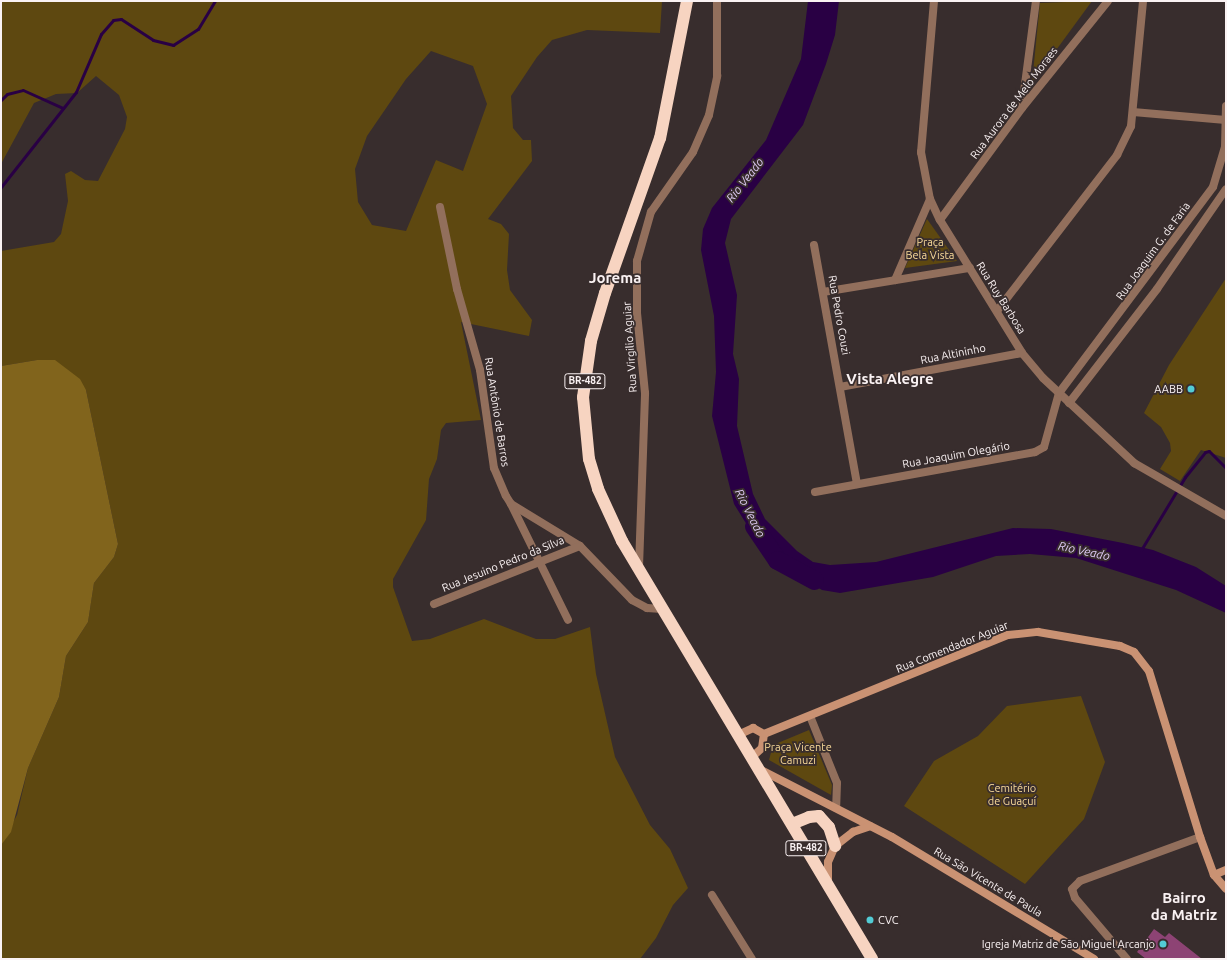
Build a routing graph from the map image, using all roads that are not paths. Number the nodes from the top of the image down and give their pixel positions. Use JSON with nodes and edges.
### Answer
{"nodes":[{"id":1,"x":687,"y":1,"type":"edge"},
{"id":2,"x":718,"y":1,"type":"edge"},
{"id":3,"x":934,"y":1,"type":"edge"},
{"id":4,"x":1036,"y":1,"type":"edge"},
{"id":5,"x":1108,"y":1,"type":"edge"},
{"id":6,"x":1143,"y":1,"type":"edge"},
{"id":7,"x":1226,"y":106,"type":"edge"},
{"id":8,"x":1022,"y":108,"type":"junction"},
{"id":9,"x":1133,"y":112,"type":"junction"},
{"id":10,"x":1226,"y":120,"type":"edge"},
{"id":11,"x":1226,"y":189,"type":"edge"},
{"id":12,"x":930,"y":199,"type":"junction"},
{"id":13,"x":440,"y":207,"type":"dead end"},
{"id":14,"x":940,"y":220,"type":"junction"},
{"id":15,"x":814,"y":245,"type":"dead end"},
{"id":16,"x":970,"y":268,"type":"junction"},
{"id":17,"x":895,"y":280,"type":"junction"},
{"id":18,"x":823,"y":292,"type":"junction"},
{"id":19,"x":997,"y":311,"type":"junction"},
{"id":20,"x":1022,"y":353,"type":"junction"},
{"id":21,"x":840,"y":386,"type":"junction"},
{"id":22,"x":1059,"y":393,"type":"junction"},
{"id":23,"x":1069,"y":403,"type":"junction"},
{"id":24,"x":857,"y":484,"type":"junction"},
{"id":25,"x":815,"y":492,"type":"dead end"},
{"id":26,"x":511,"y":504,"type":"junction"},
{"id":27,"x":1226,"y":516,"type":"edge"},
{"id":28,"x":580,"y":546,"type":"junction"},
{"id":29,"x":537,"y":560,"type":"junction"},
{"id":30,"x":639,"y":568,"type":"junction"},
{"id":31,"x":434,"y":604,"type":"dead end"},
{"id":32,"x":662,"y":609,"type":"junction"},
{"id":33,"x":568,"y":620,"type":"dead end"},
{"id":34,"x":810,"y":716,"type":"junction"},
{"id":35,"x":764,"y":734,"type":"junction"},
{"id":36,"x":738,"y":735,"type":"junction"},
{"id":37,"x":752,"y":757,"type":"junction"},
{"id":38,"x":758,"y":768,"type":"junction"},
{"id":39,"x":836,"y":808,"type":"junction"},
{"id":40,"x":792,"y":824,"type":"junction"},
{"id":41,"x":870,"y":826,"type":"junction"},
{"id":42,"x":1200,"y":837,"type":"junction"},
{"id":43,"x":835,"y":846,"type":"junction"},
{"id":44,"x":1226,"y":870,"type":"edge"},
{"id":45,"x":1214,"y":875,"type":"junction"},
{"id":46,"x":828,"y":886,"type":"junction"},
{"id":47,"x":1226,"y":889,"type":"edge"},
{"id":48,"x":712,"y":895,"type":"dead end"},
{"id":49,"x":752,"y":959,"type":"edge"},
{"id":50,"x":872,"y":959,"type":"edge"},
{"id":51,"x":1094,"y":959,"type":"edge"},
{"id":52,"x":1128,"y":959,"type":"edge"}],
"edges":[{"from":1,"to":30,"type":"highway","number":"BR-482"},
{"from":2,"to":30,"type":"street","name":"Rua Virgilio Aguiar"},
{"from":3,"to":12,"type":"street","name":"Rua Ruy Barbosa"},
{"from":4,"to":8,"type":"street"},
{"from":5,"to":8,"type":"street","name":"Rua Aurora de Melo Moraes"},
{"from":6,"to":9,"type":"street"},
{"from":7,"to":10,"type":"street","name":"Rua Joaquim G. de Faria"},
{"from":8,"to":14,"type":"street","name":"Rua Aurora de Melo Moraes"},
{"from":9,"to":10,"type":"street"},
{"from":9,"to":19,"type":"street"},
{"from":10,"to":22,"type":"street","name":"Rua Joaquim G. de Faria"},
{"from":11,"to":23,"type":"street"},
{"from":12,"to":14,"type":"street","name":"Rua Ruy Barbosa"},
{"from":12,"to":17,"type":"street"},
{"from":13,"to":26,"type":"street","name":"Rua Antônio de Barros"},
{"from":14,"to":16,"type":"street","name":"Rua Ruy Barbosa"},
{"from":15,"to":18,"type":"street","name":"Rua Pedro Couzi"},
{"from":16,"to":17,"type":"street"},
{"from":16,"to":19,"type":"street","name":"Rua Ruy Barbosa"},
{"from":17,"to":18,"type":"street"},
{"from":18,"to":21,"type":"street","name":"Rua Pedro Couzi"},
{"from":19,"to":20,"type":"street","name":"Rua Ruy Barbosa"},
{"from":20,"to":21,"type":"street","name":"Rua Altininho"},
{"from":20,"to":22,"type":"street","name":"Rua Ruy Barbosa"},
{"from":21,"to":24,"type":"street","name":"Rua Pedro Couzi"},
{"from":22,"to":23,"type":"street","name":"Rua Ruy Barbosa"},
{"from":22,"to":24,"type":"street","name":"Rua Joaquim Olegário"},
{"from":23,"to":27,"type":"street","name":"Rua Ruy Barbosa"},
{"from":24,"to":25,"type":"street","name":"Rua Joaquim Olegário"},
{"from":26,"to":28,"type":"street"},
{"from":26,"to":29,"type":"street","name":"Rua Antônio de Barros"},
{"from":28,"to":29,"type":"street","name":"Rua Jesuino Pedro da Silva"},
{"from":28,"to":32,"type":"street"},
{"from":29,"to":31,"type":"street","name":"Rua Jesuino Pedro da Silva"},
{"from":29,"to":33,"type":"street","name":"Rua Antônio de Barros"},
{"from":30,"to":32,"type":"highway","number":"BR-482"},
{"from":32,"to":36,"type":"highway","number":"BR-482"},
{"from":34,"to":35,"type":"street","name":"Rua Comendador Aguiar"},
{"from":34,"to":39,"type":"street"},
{"from":34,"to":42,"type":"street","name":"Rua Comendador Aguiar"},
{"from":35,"to":36,"type":"street"},
{"from":35,"to":37,"type":"street"},
{"from":36,"to":37,"type":"highway","number":"BR-482"},
{"from":37,"to":38,"type":"highway","number":"BR-482"},
{"from":38,"to":39,"type":"street","name":"Rua São Vicente de Paula"},
{"from":38,"to":40,"type":"highway","number":"BR-482"},
{"from":39,"to":41,"type":"street","name":"Rua São Vicente de Paula"},
{"from":40,"to":43,"type":"highway"},
{"from":40,"to":46,"type":"highway","number":"BR-482"},
{"from":41,"to":43,"type":"street"},
{"from":41,"to":51,"type":"street","name":"Rua São Vicente de Paula"},
{"from":42,"to":45,"type":"street","name":"Rua Comendador Aguiar"},
{"from":42,"to":52,"type":"street"},
{"from":43,"to":46,"type":"street"},
{"from":44,"to":45,"type":"street"},
{"from":45,"to":47,"type":"street"},
{"from":46,"to":50,"type":"highway","number":"BR-482"},
{"from":48,"to":49,"type":"street"}]}
